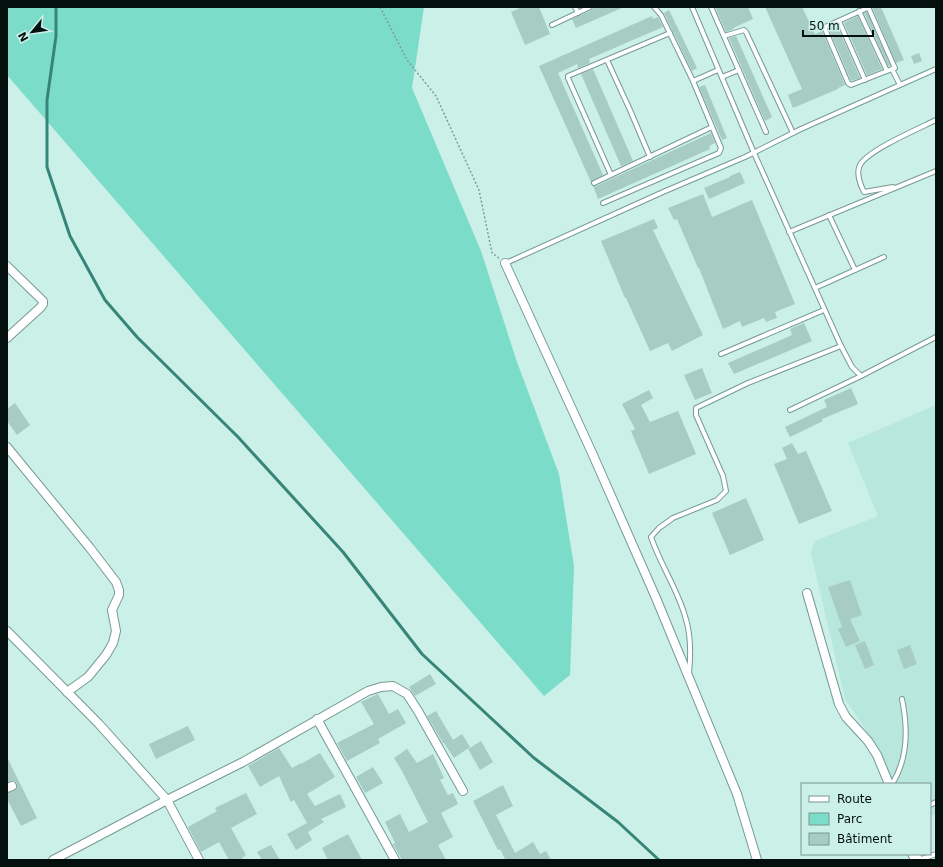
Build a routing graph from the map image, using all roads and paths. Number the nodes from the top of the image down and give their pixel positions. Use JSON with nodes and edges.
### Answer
{"nodes":[{"id":1,"x":380,"y":7,"type":"edge"},
{"id":2,"x":576,"y":7,"type":"edge"},
{"id":3,"x":590,"y":7,"type":"edge"},
{"id":4,"x":654,"y":7,"type":"edge"},
{"id":5,"x":692,"y":7,"type":"edge"},
{"id":6,"x":711,"y":7,"type":"edge"},
{"id":7,"x":583,"y":8,"type":"edge"},
{"id":8,"x":859,"y":11,"type":"junction"},
{"id":9,"x":578,"y":13,"type":"junction"},
{"id":10,"x":839,"y":21,"type":"junction"},
{"id":11,"x":552,"y":25,"type":"dead end"},
{"id":12,"x":670,"y":33,"type":"junction"},
{"id":13,"x":724,"y":36,"type":"junction"},
{"id":14,"x":882,"y":38,"type":"junction"},
{"id":15,"x":873,"y":42,"type":"junction"},
{"id":16,"x":606,"y":60,"type":"junction"},
{"id":17,"x":892,"y":69,"type":"junction"},
{"id":18,"x":936,"y":69,"type":"edge"},
{"id":19,"x":718,"y":70,"type":"junction"},
{"id":20,"x":739,"y":70,"type":"junction"},
{"id":21,"x":887,"y":71,"type":"junction"},
{"id":22,"x":722,"y":77,"type":"junction"},
{"id":23,"x":865,"y":80,"type":"junction"},
{"id":24,"x":693,"y":81,"type":"junction"},
{"id":25,"x":900,"y":84,"type":"junction"},
{"id":26,"x":936,"y":120,"type":"edge"},
{"id":27,"x":712,"y":127,"type":"junction"},
{"id":28,"x":766,"y":132,"type":"dead end"},
{"id":29,"x":793,"y":133,"type":"junction"},
{"id":30,"x":754,"y":153,"type":"junction"},
{"id":31,"x":650,"y":156,"type":"junction"},
{"id":32,"x":936,"y":172,"type":"edge"},
{"id":33,"x":612,"y":175,"type":"junction"},
{"id":34,"x":594,"y":183,"type":"dead end"},
{"id":35,"x":901,"y":186,"type":"junction"},
{"id":36,"x":602,"y":203,"type":"dead end"},
{"id":37,"x":830,"y":215,"type":"junction"},
{"id":38,"x":790,"y":232,"type":"junction"},
{"id":39,"x":884,"y":257,"type":"dead end"},
{"id":40,"x":505,"y":263,"type":"junction"},
{"id":41,"x":7,"y":266,"type":"edge"},
{"id":42,"x":855,"y":270,"type":"junction"},
{"id":43,"x":815,"y":288,"type":"junction"},
{"id":44,"x":824,"y":310,"type":"junction"},
{"id":45,"x":936,"y":337,"type":"edge"},
{"id":46,"x":7,"y":338,"type":"edge"},
{"id":47,"x":841,"y":346,"type":"junction"},
{"id":48,"x":721,"y":354,"type":"dead end"},
{"id":49,"x":861,"y":376,"type":"junction"},
{"id":50,"x":790,"y":410,"type":"dead end"},
{"id":51,"x":7,"y":447,"type":"edge"},
{"id":52,"x":807,"y":593,"type":"dead end"},
{"id":53,"x":7,"y":631,"type":"edge"},
{"id":54,"x":689,"y":677,"type":"junction"},
{"id":55,"x":67,"y":692,"type":"junction"},
{"id":56,"x":902,"y":699,"type":"dead end"},
{"id":57,"x":317,"y":719,"type":"junction"},
{"id":58,"x":891,"y":783,"type":"edge"},
{"id":59,"x":892,"y":783,"type":"edge"},
{"id":60,"x":463,"y":791,"type":"dead end"},
{"id":61,"x":167,"y":800,"type":"junction"},
{"id":62,"x":936,"y":854,"type":"edge"},
{"id":63,"x":53,"y":860,"type":"edge"},
{"id":64,"x":199,"y":860,"type":"edge"},
{"id":65,"x":395,"y":860,"type":"edge"},
{"id":66,"x":757,"y":860,"type":"edge"},
{"id":67,"x":918,"y":860,"type":"edge"}],
"edges":[{"from":1,"to":40,"type":"path"},
{"from":2,"to":9,"type":"lane"},
{"from":3,"to":7,"type":"lane"},
{"from":4,"to":12,"type":"lane"},
{"from":5,"to":19,"type":"lane"},
{"from":6,"to":13,"type":"lane"},
{"from":7,"to":9,"type":"lane"},
{"from":8,"to":10,"type":"lane"},
{"from":8,"to":14,"type":"lane"},
{"from":8,"to":15,"type":"lane"},
{"from":9,"to":11,"type":"lane"},
{"from":10,"to":23,"type":"lane"},
{"from":10,"to":23,"type":"lane"},
{"from":12,"to":16,"type":"lane"},
{"from":12,"to":24,"type":"lane"},
{"from":13,"to":20,"type":"lane"},
{"from":13,"to":29,"type":"lane"},
{"from":14,"to":15,"type":"lane"},
{"from":14,"to":17,"type":"lane"},
{"from":15,"to":21,"type":"lane"},
{"from":16,"to":31,"type":"lane"},
{"from":16,"to":33,"type":"lane"},
{"from":17,"to":21,"type":"lane"},
{"from":17,"to":25,"type":"lane"},
{"from":18,"to":25,"type":"lane"},
{"from":19,"to":22,"type":"lane"},
{"from":19,"to":24,"type":"lane"},
{"from":20,"to":22,"type":"lane"},
{"from":20,"to":28,"type":"lane"},
{"from":21,"to":23,"type":"lane"},
{"from":22,"to":30,"type":"lane"},
{"from":24,"to":27,"type":"lane"},
{"from":25,"to":29,"type":"lane"},
{"from":26,"to":35,"type":"lane"},
{"from":27,"to":31,"type":"lane"},
{"from":27,"to":36,"type":"lane"},
{"from":29,"to":30,"type":"lane"},
{"from":30,"to":38,"type":"lane"},
{"from":30,"to":40,"type":"lane"},
{"from":31,"to":33,"type":"lane"},
{"from":32,"to":35,"type":"lane"},
{"from":33,"to":34,"type":"lane"},
{"from":35,"to":37,"type":"lane"},
{"from":37,"to":38,"type":"lane"},
{"from":37,"to":42,"type":"lane"},
{"from":38,"to":43,"type":"lane"},
{"from":39,"to":42,"type":"lane"},
{"from":40,"to":54,"type":"street"},
{"from":41,"to":46,"type":"street"},
{"from":42,"to":43,"type":"lane"},
{"from":43,"to":44,"type":"lane"},
{"from":44,"to":47,"type":"lane"},
{"from":44,"to":48,"type":"lane"},
{"from":45,"to":49,"type":"lane"},
{"from":47,"to":49,"type":"lane"},
{"from":47,"to":54,"type":"lane"},
{"from":49,"to":50,"type":"lane"},
{"from":51,"to":55,"type":"street"},
{"from":52,"to":58,"type":"street"},
{"from":53,"to":55,"type":"street"},
{"from":54,"to":66,"type":"street"},
{"from":55,"to":61,"type":"street"},
{"from":56,"to":59,"type":"lane"},
{"from":57,"to":60,"type":"street"},
{"from":57,"to":61,"type":"street"},
{"from":57,"to":65,"type":"street"},
{"from":61,"to":63,"type":"street"},
{"from":61,"to":64,"type":"street"},
{"from":62,"to":67,"type":"lane"}]}
